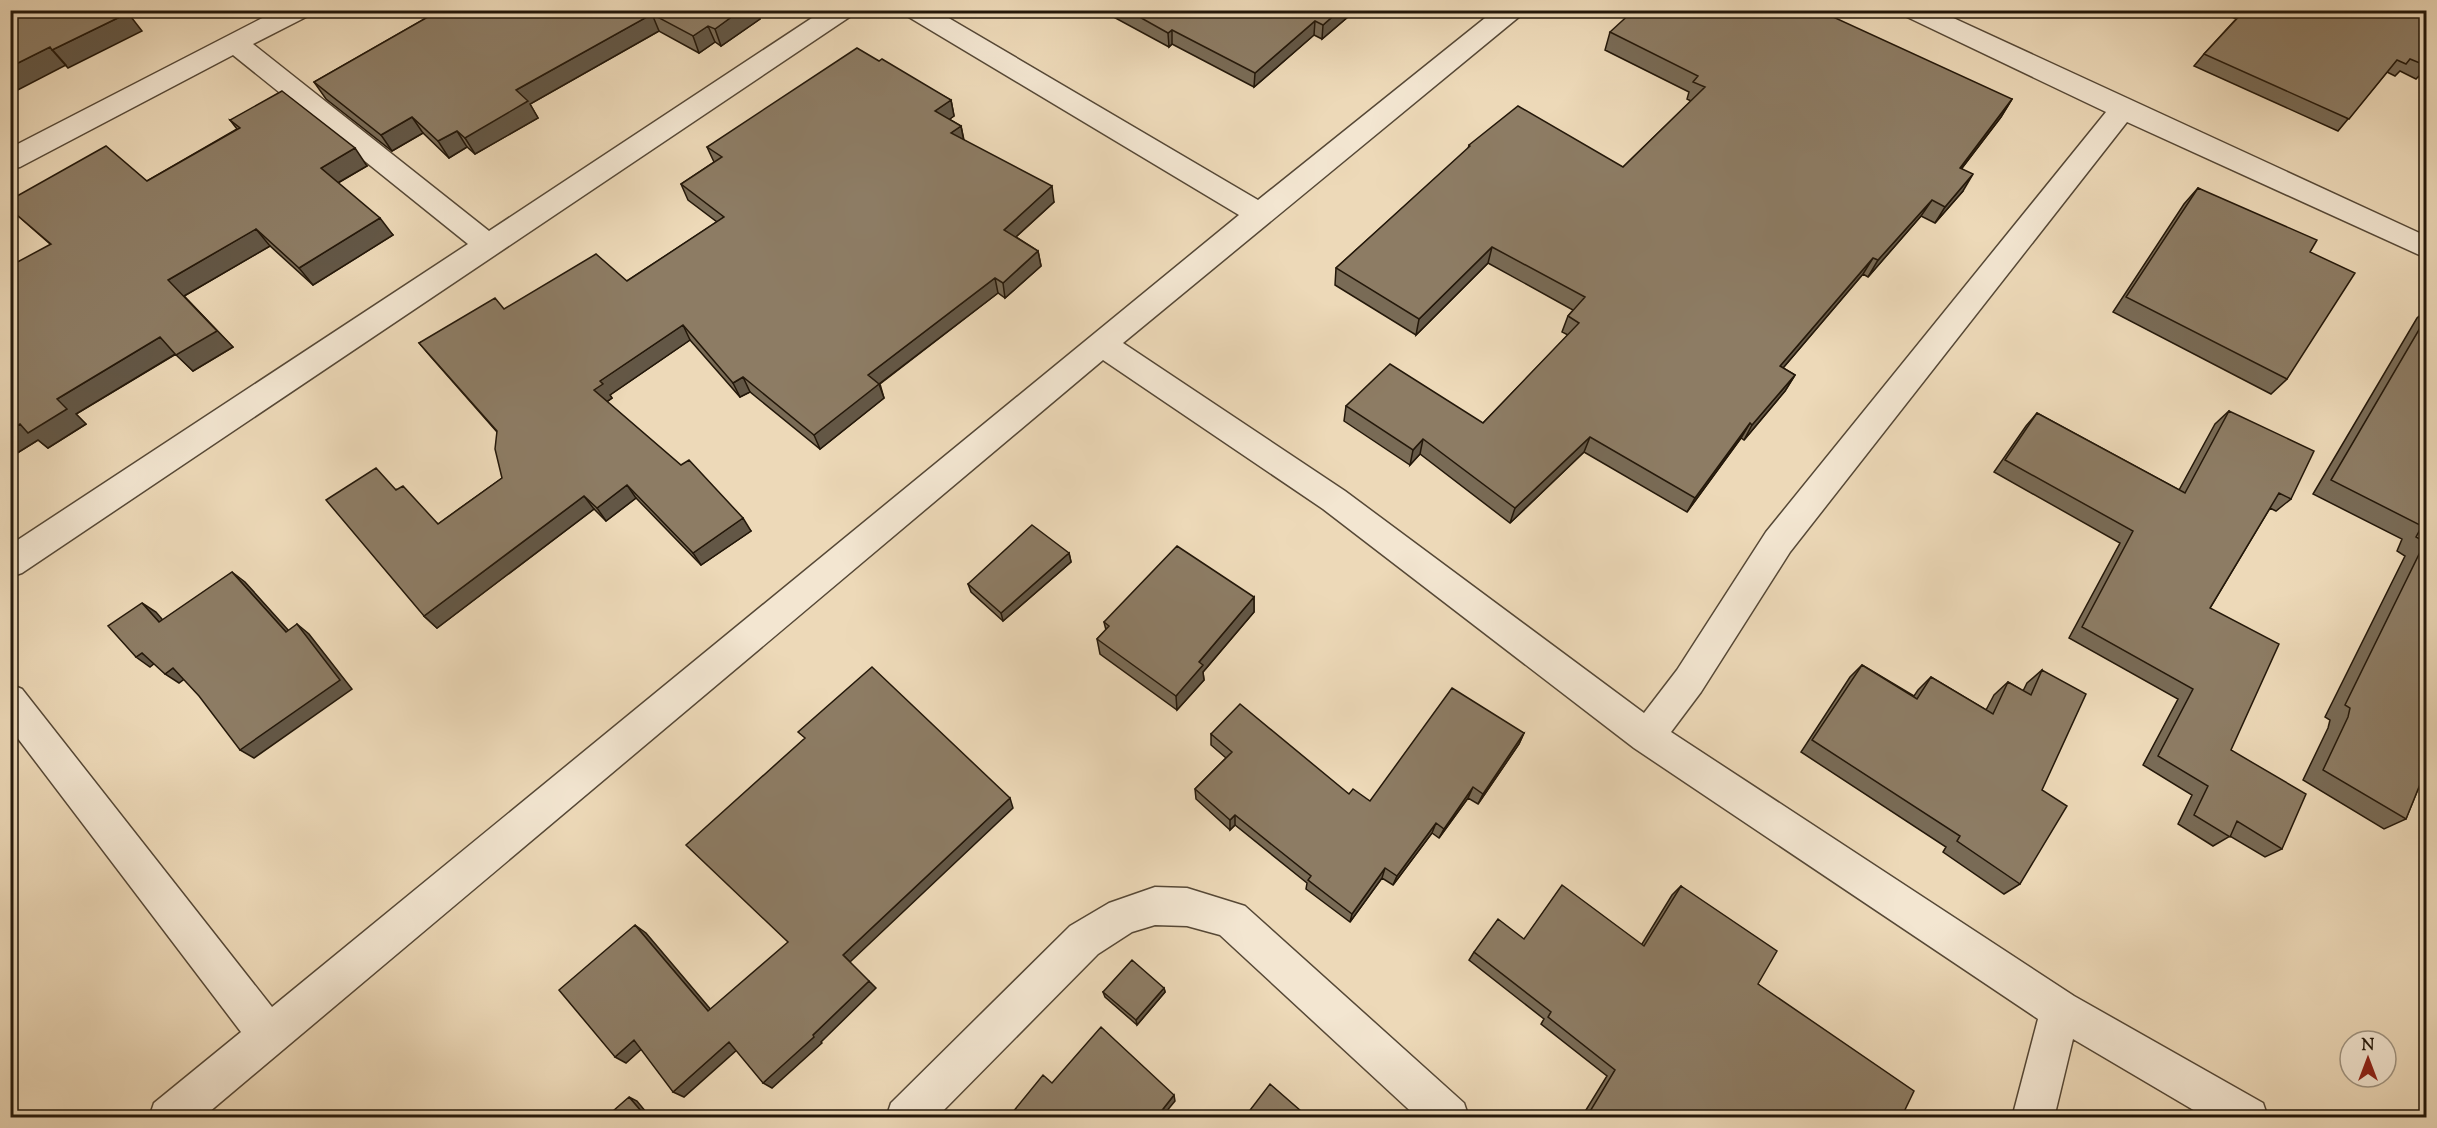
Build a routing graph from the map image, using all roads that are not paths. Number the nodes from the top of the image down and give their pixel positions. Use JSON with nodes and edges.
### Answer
{"nodes":[{"id":1,"x":299,"y":10,"type":"edge"},
{"id":2,"x":842,"y":10,"type":"edge"},
{"id":3,"x":916,"y":10,"type":"edge"},
{"id":4,"x":1511,"y":10,"type":"edge"},
{"id":5,"x":1914,"y":10,"type":"edge"},
{"id":6,"x":236,"y":44,"type":"junction"},
{"id":7,"x":2123,"y":109,"type":"junction"},
{"id":8,"x":10,"y":160,"type":"edge"},
{"id":9,"x":1259,"y":214,"type":"junction"},
{"id":10,"x":487,"y":244,"type":"junction"},
{"id":11,"x":2427,"y":248,"type":"edge"},
{"id":12,"x":1102,"y":344,"type":"junction"},
{"id":13,"x":10,"y":563,"type":"edge"},
{"id":14,"x":10,"y":700,"type":"edge"},
{"id":15,"x":1647,"y":736,"type":"junction"},
{"id":16,"x":2060,"y":1010,"type":"junction"},
{"id":17,"x":269,"y":1036,"type":"junction"},
{"id":18,"x":169,"y":1118,"type":"edge"},
{"id":19,"x":906,"y":1118,"type":"edge"},
{"id":20,"x":1449,"y":1118,"type":"edge"},
{"id":21,"x":2033,"y":1118,"type":"edge"},
{"id":22,"x":2248,"y":1118,"type":"edge"}],
"edges":[{"from":1,"to":6,"type":"street"},
{"from":2,"to":10,"type":"street"},
{"from":3,"to":9,"type":"street"},
{"from":4,"to":9,"type":"street"},
{"from":5,"to":7,"type":"street"},
{"from":6,"to":8,"type":"street"},
{"from":6,"to":10,"type":"street"},
{"from":7,"to":11,"type":"street"},
{"from":7,"to":15,"type":"street"},
{"from":9,"to":12,"type":"street"},
{"from":10,"to":13,"type":"street"},
{"from":12,"to":15,"type":"street"},
{"from":12,"to":17,"type":"street"},
{"from":14,"to":17,"type":"street"},
{"from":15,"to":16,"type":"street"},
{"from":16,"to":21,"type":"street"},
{"from":16,"to":22,"type":"street"},
{"from":17,"to":18,"type":"street"},
{"from":19,"to":20,"type":"street"}]}
